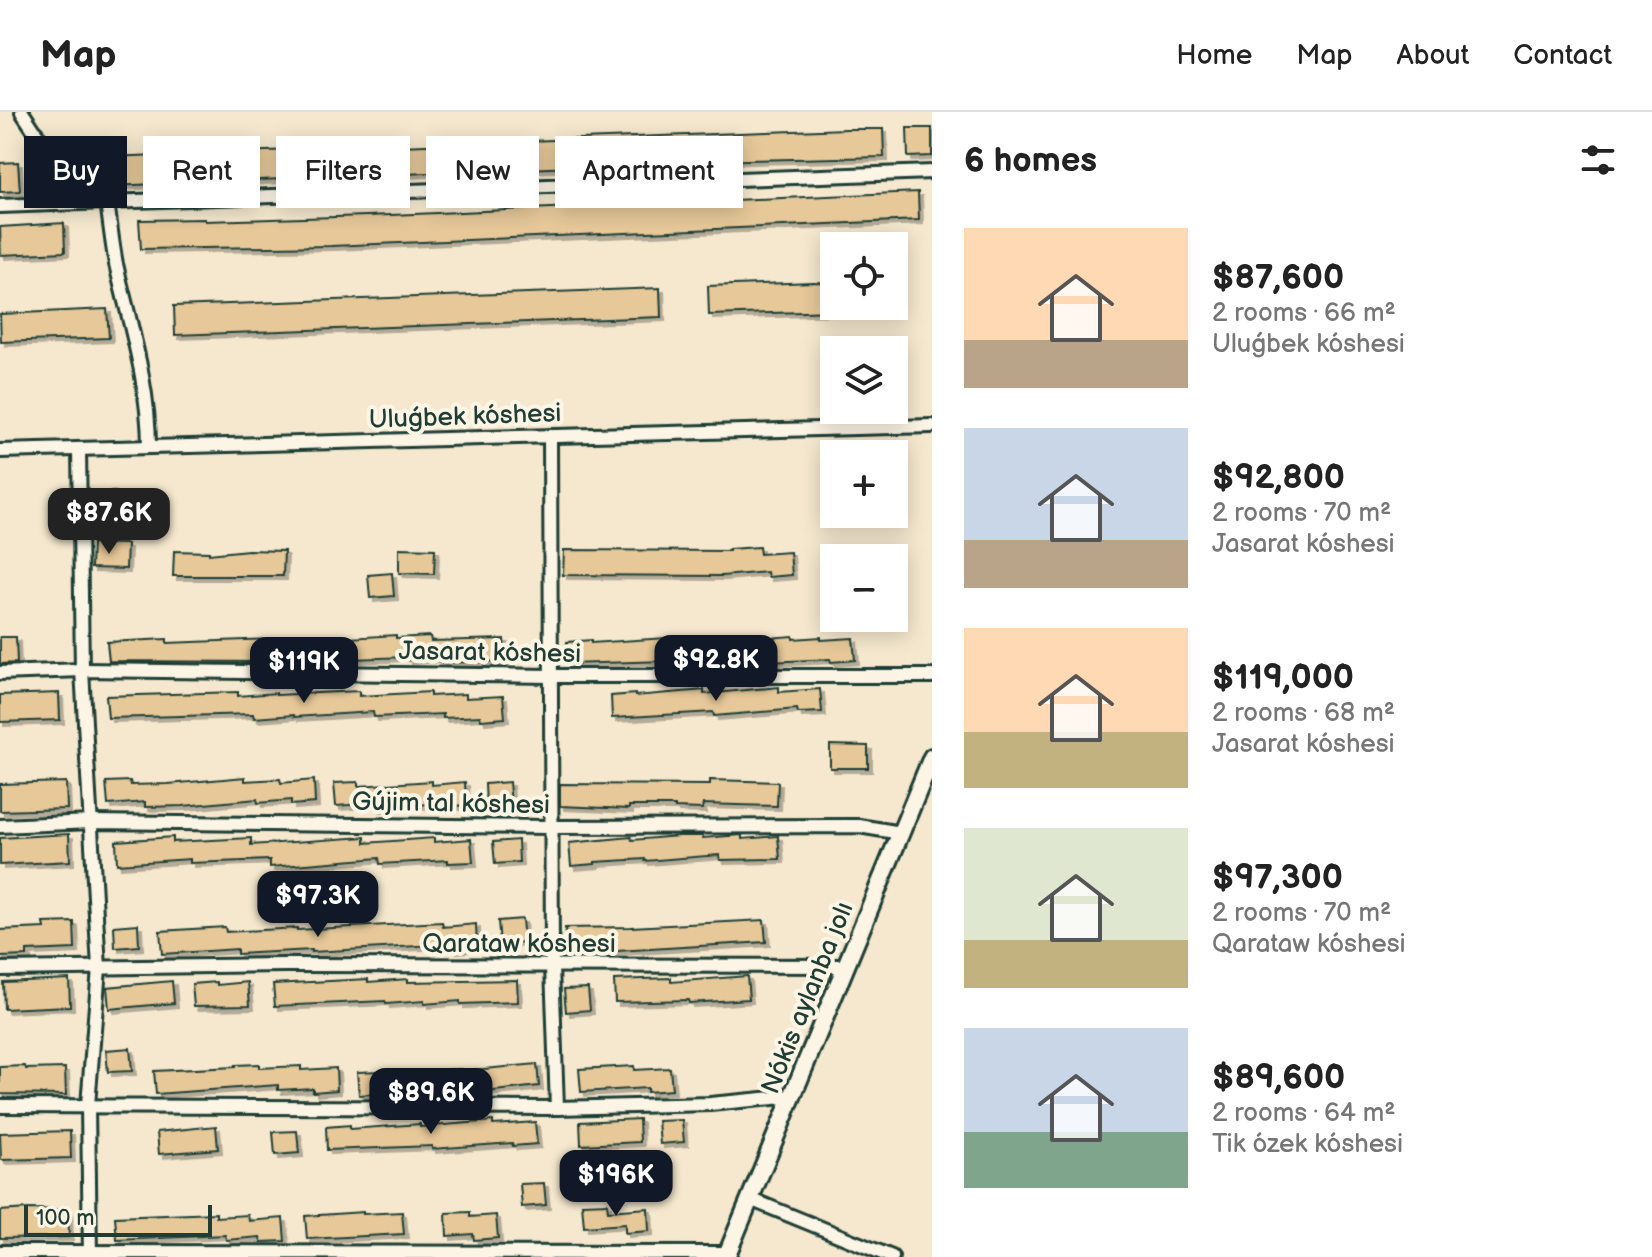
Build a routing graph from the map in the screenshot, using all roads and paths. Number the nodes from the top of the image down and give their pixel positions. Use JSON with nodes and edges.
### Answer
{"nodes":[{"id":1,"x":22,"y":112,"type":"edge"},
{"id":2,"x":38,"y":136,"type":"edge"},
{"id":3,"x":932,"y":172,"type":"edge"},
{"id":4,"x":127,"y":201,"type":"edge"},
{"id":5,"x":24,"y":205,"type":"edge"},
{"id":6,"x":0,"y":206,"type":"edge"},
{"id":7,"x":108,"y":208,"type":"edge"},
{"id":8,"x":932,"y":426,"type":"edge"},
{"id":9,"x":550,"y":436,"type":"junction"},
{"id":10,"x":149,"y":447,"type":"junction"},
{"id":11,"x":79,"y":449,"type":"junction"},
{"id":12,"x":0,"y":451,"type":"edge"},
{"id":13,"x":82,"y":670,"type":"junction"},
{"id":14,"x":0,"y":673,"type":"edge"},
{"id":15,"x":551,"y":676,"type":"junction"},
{"id":16,"x":932,"y":676,"type":"edge"},
{"id":17,"x":932,"y":757,"type":"edge"},
{"id":18,"x":91,"y":822,"type":"junction"},
{"id":19,"x":0,"y":826,"type":"edge"},
{"id":20,"x":552,"y":827,"type":"junction"},
{"id":21,"x":901,"y":833,"type":"junction"},
{"id":22,"x":552,"y":966,"type":"junction"},
{"id":23,"x":846,"y":966,"type":"junction"},
{"id":24,"x":99,"y":968,"type":"junction"},
{"id":25,"x":0,"y":969,"type":"edge"},
{"id":26,"x":794,"y":1096,"type":"junction"},
{"id":27,"x":88,"y":1105,"type":"junction"},
{"id":28,"x":0,"y":1106,"type":"edge"},
{"id":29,"x":557,"y":1108,"type":"junction"},
{"id":30,"x":750,"y":1199,"type":"junction"},
{"id":31,"x":0,"y":1252,"type":"edge"},
{"id":32,"x":90,"y":1255,"type":"edge"},
{"id":33,"x":727,"y":1255,"type":"edge"},
{"id":34,"x":892,"y":1257,"type":"edge"}],
"edges":[{"from":1,"to":2,"type":"street"},
{"from":3,"to":4,"type":"street"},
{"from":5,"to":6,"type":"street"},
{"from":7,"to":10,"type":"street"},
{"from":8,"to":9,"type":"street","name":"Uluǵbek kóshesi"},
{"from":9,"to":10,"type":"street","name":"Uluǵbek kóshesi"},
{"from":9,"to":15,"type":"street"},
{"from":10,"to":11,"type":"street","name":"Uluǵbek kóshesi"},
{"from":11,"to":12,"type":"street","name":"Uluǵbek kóshesi"},
{"from":11,"to":13,"type":"street"},
{"from":13,"to":14,"type":"street","name":"Jasarat kóshesi"},
{"from":13,"to":15,"type":"street","name":"Jasarat kóshesi"},
{"from":13,"to":18,"type":"street"},
{"from":15,"to":16,"type":"street","name":"Jasarat kóshesi"},
{"from":15,"to":20,"type":"street"},
{"from":17,"to":21,"type":"main road","name":"Nókis aylanba jolı"},
{"from":18,"to":19,"type":"street","name":"Gújim tal kóshesi"},
{"from":18,"to":20,"type":"street","name":"Gújim tal kóshesi"},
{"from":18,"to":24,"type":"street"},
{"from":20,"to":21,"type":"street","name":"Gújim tal kóshesi"},
{"from":20,"to":22,"type":"street"},
{"from":21,"to":23,"type":"main road","name":"Nókis aylanba jolı"},
{"from":22,"to":23,"type":"street","name":"Qarataw kóshesi"},
{"from":22,"to":24,"type":"street","name":"Qarataw kóshesi"},
{"from":22,"to":29,"type":"street"},
{"from":23,"to":26,"type":"main road","name":"Nókis aylanba jolı"},
{"from":24,"to":25,"type":"street","name":"Qarataw kóshesi"},
{"from":24,"to":27,"type":"street"},
{"from":26,"to":29,"type":"street"},
{"from":26,"to":30,"type":"main road","name":"Nókis aylanba jolı"},
{"from":27,"to":28,"type":"street"},
{"from":27,"to":29,"type":"street"},
{"from":27,"to":32,"type":"street"},
{"from":30,"to":33,"type":"main road","name":"Nókis aylanba jolı"},
{"from":30,"to":34,"type":"street"},
{"from":31,"to":32,"type":"street"},
{"from":32,"to":33,"type":"street"}]}
